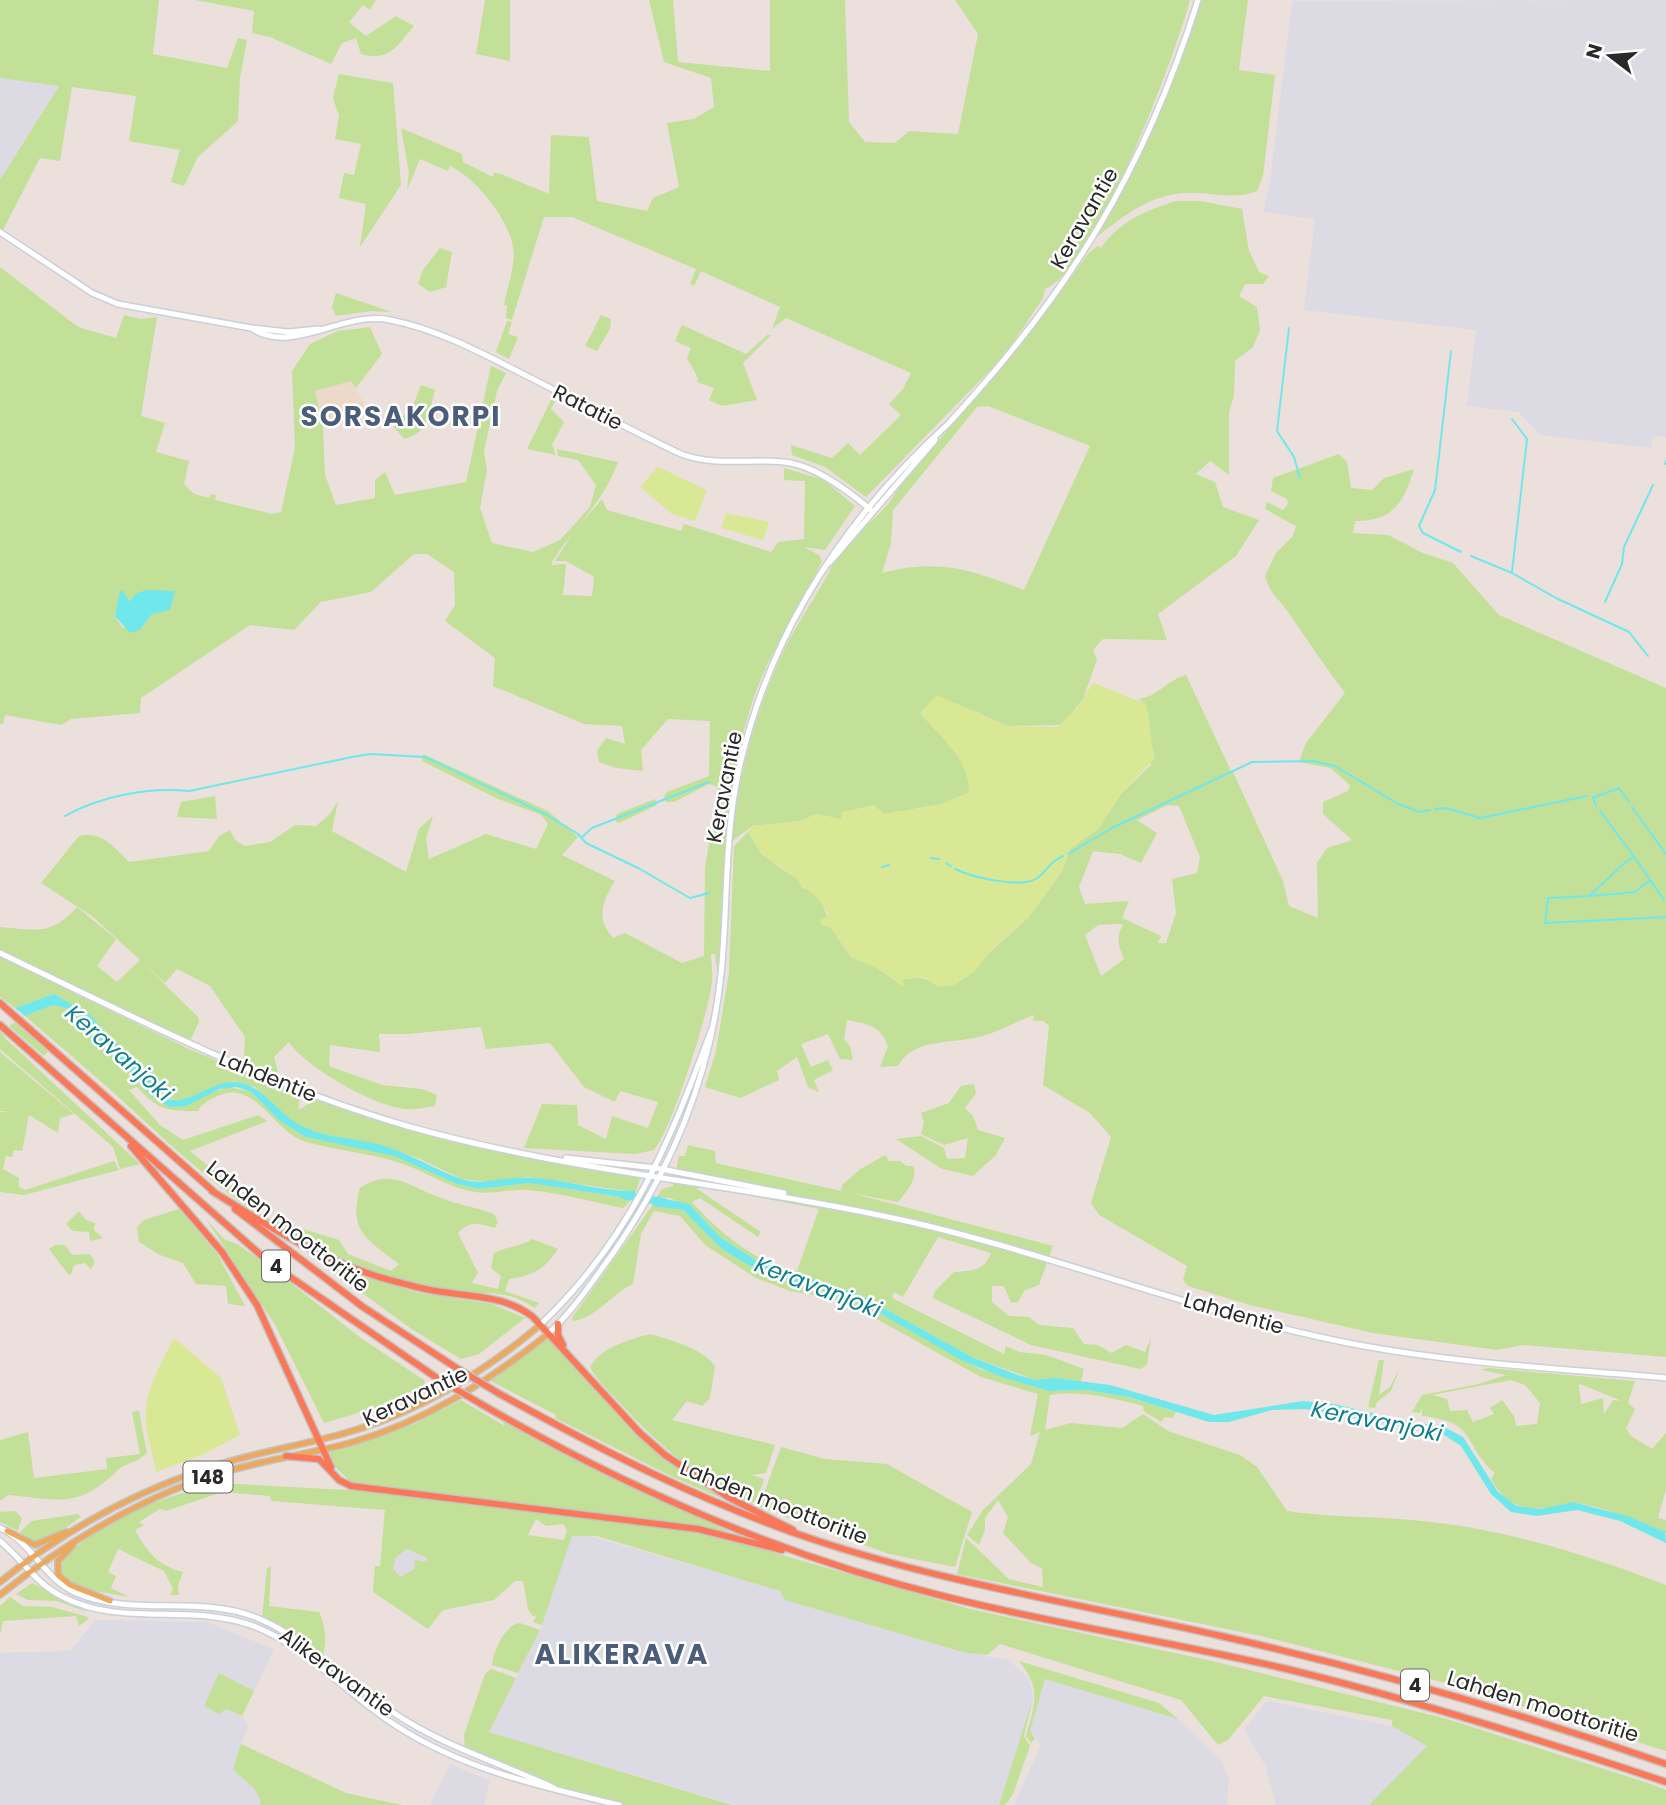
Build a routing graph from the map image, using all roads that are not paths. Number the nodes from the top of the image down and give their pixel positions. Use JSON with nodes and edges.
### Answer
{"nodes":[{"id":1,"x":1198,"y":0,"type":"edge"},
{"id":2,"x":0,"y":232,"type":"edge"},
{"id":3,"x":868,"y":511,"type":"junction"},
{"id":4,"x":0,"y":953,"type":"edge"},
{"id":5,"x":0,"y":1003,"type":"edge"},
{"id":6,"x":715,"y":1021,"type":"junction"},
{"id":7,"x":0,"y":1025,"type":"edge"},
{"id":8,"x":127,"y":1139,"type":"junction"},
{"id":9,"x":550,"y":1157,"type":"junction"},
{"id":10,"x":656,"y":1168,"type":"junction"},
{"id":11,"x":663,"y":1174,"type":"junction"},
{"id":12,"x":652,"y":1175,"type":"junction"},
{"id":13,"x":212,"y":1191,"type":"junction"},
{"id":14,"x":540,"y":1325,"type":"junction"},
{"id":15,"x":558,"y":1325,"type":"junction"},
{"id":16,"x":548,"y":1334,"type":"junction"},
{"id":17,"x":570,"y":1356,"type":"junction"},
{"id":18,"x":1666,"y":1378,"type":"edge"},
{"id":19,"x":318,"y":1440,"type":"junction"},
{"id":20,"x":322,"y":1449,"type":"junction"},
{"id":21,"x":286,"y":1456,"type":"junction"},
{"id":22,"x":365,"y":1488,"type":"junction"},
{"id":23,"x":0,"y":1528,"type":"edge"},
{"id":24,"x":75,"y":1528,"type":"junction"},
{"id":25,"x":7,"y":1531,"type":"junction"},
{"id":26,"x":797,"y":1534,"type":"junction"},
{"id":27,"x":82,"y":1537,"type":"junction"},
{"id":28,"x":0,"y":1541,"type":"edge"},
{"id":29,"x":33,"y":1558,"type":"junction"},
{"id":30,"x":821,"y":1560,"type":"junction"},
{"id":31,"x":23,"y":1564,"type":"junction"},
{"id":32,"x":39,"y":1565,"type":"junction"},
{"id":33,"x":29,"y":1572,"type":"junction"},
{"id":34,"x":0,"y":1582,"type":"edge"},
{"id":35,"x":0,"y":1595,"type":"edge"},
{"id":36,"x":110,"y":1601,"type":"junction"},
{"id":37,"x":1666,"y":1764,"type":"edge"},
{"id":38,"x":1666,"y":1783,"type":"edge"},
{"id":39,"x":561,"y":1790,"type":"junction"},
{"id":40,"x":619,"y":1805,"type":"edge"}],
"edges":[{"from":1,"to":3,"type":"main road","name":"Keravantie","number":"148"},
{"from":2,"to":3,"type":"main road","name":"Ratatie"},
{"from":3,"to":6,"type":"main road","name":"Keravantie","number":"148"},
{"from":4,"to":9,"type":"main road","name":"Lahdentie"},
{"from":5,"to":13,"type":"highway","name":"Lahden moottoritie","number":"4"},
{"from":6,"to":10,"type":"main road","name":"Keravantie","number":"148"},
{"from":6,"to":11,"type":"main road","name":"Keravantie","number":"148"},
{"from":7,"to":8,"type":"highway","name":"Lahden moottoritie","number":"4"},
{"from":8,"to":19,"type":"highway"},
{"from":8,"to":30,"type":"highway","name":"Lahden moottoritie","number":"4","bridge":true},
{"from":9,"to":10,"type":"main road","name":"Lahdentie"},
{"from":9,"to":12,"type":"main road","name":"Lahdentie"},
{"from":10,"to":11,"type":"main road","name":"Lahdentie"},
{"from":10,"to":12,"type":"main road","name":"Keravantie","number":"148"},
{"from":11,"to":12,"type":"main road","name":"Lahdentie"},
{"from":11,"to":15,"type":"main road","name":"Keravantie","number":"148"},
{"from":11,"to":18,"type":"main road","name":"Lahdentie"},
{"from":12,"to":14,"type":"main road","name":"Keravantie","number":"148"},
{"from":13,"to":14,"type":"highway"},
{"from":13,"to":26,"type":"highway","name":"Lahden moottoritie","number":"4","bridge":true},
{"from":14,"to":16,"type":"highway"},
{"from":14,"to":19,"type":"main road","name":"Keravantie","number":"148"},
{"from":15,"to":16,"type":"main road","name":"Keravantie","number":"148"},
{"from":15,"to":17,"type":"highway"},
{"from":16,"to":17,"type":"highway"},
{"from":16,"to":20,"type":"main road","name":"Keravantie","number":"148"},
{"from":17,"to":26,"type":"highway"},
{"from":19,"to":20,"type":"highway"},
{"from":19,"to":24,"type":"main road","name":"Keravantie","number":"148"},
{"from":20,"to":21,"type":"main road","name":"Keravantie","number":"148"},
{"from":20,"to":22,"type":"highway"},
{"from":21,"to":22,"type":"highway"},
{"from":21,"to":27,"type":"main road","name":"Keravantie","number":"148"},
{"from":22,"to":30,"type":"highway"},
{"from":23,"to":25,"type":"main road","name":"Alikeravantie"},
{"from":24,"to":25,"type":"main road"},
{"from":24,"to":29,"type":"main road","name":"Keravantie","number":"148"},
{"from":25,"to":29,"type":"main road","name":"Alikeravantie"},
{"from":26,"to":37,"type":"highway","name":"Lahden moottoritie","number":"4"},
{"from":27,"to":32,"type":"main road","name":"Keravantie","number":"148"},
{"from":27,"to":36,"type":"main road"},
{"from":28,"to":31,"type":"main road","name":"Alikeravantie"},
{"from":29,"to":31,"type":"main road","name":"Keravantie","number":"148"},
{"from":29,"to":32,"type":"main road","name":"Alikeravantie"},
{"from":30,"to":38,"type":"highway","name":"Lahden moottoritie","number":"4"},
{"from":31,"to":33,"type":"main road","name":"Alikeravantie"},
{"from":31,"to":34,"type":"main road","name":"Keravantie","number":"148"},
{"from":32,"to":33,"type":"main road","name":"Keravantie","number":"148"},
{"from":32,"to":36,"type":"main road","name":"Alikeravantie"},
{"from":33,"to":35,"type":"main road","name":"Keravantie","number":"148"},
{"from":33,"to":39,"type":"main road","name":"Alikeravantie"},
{"from":36,"to":39,"type":"main road","name":"Alikeravantie"},
{"from":39,"to":40,"type":"main road","name":"Alikeravantie"}]}
